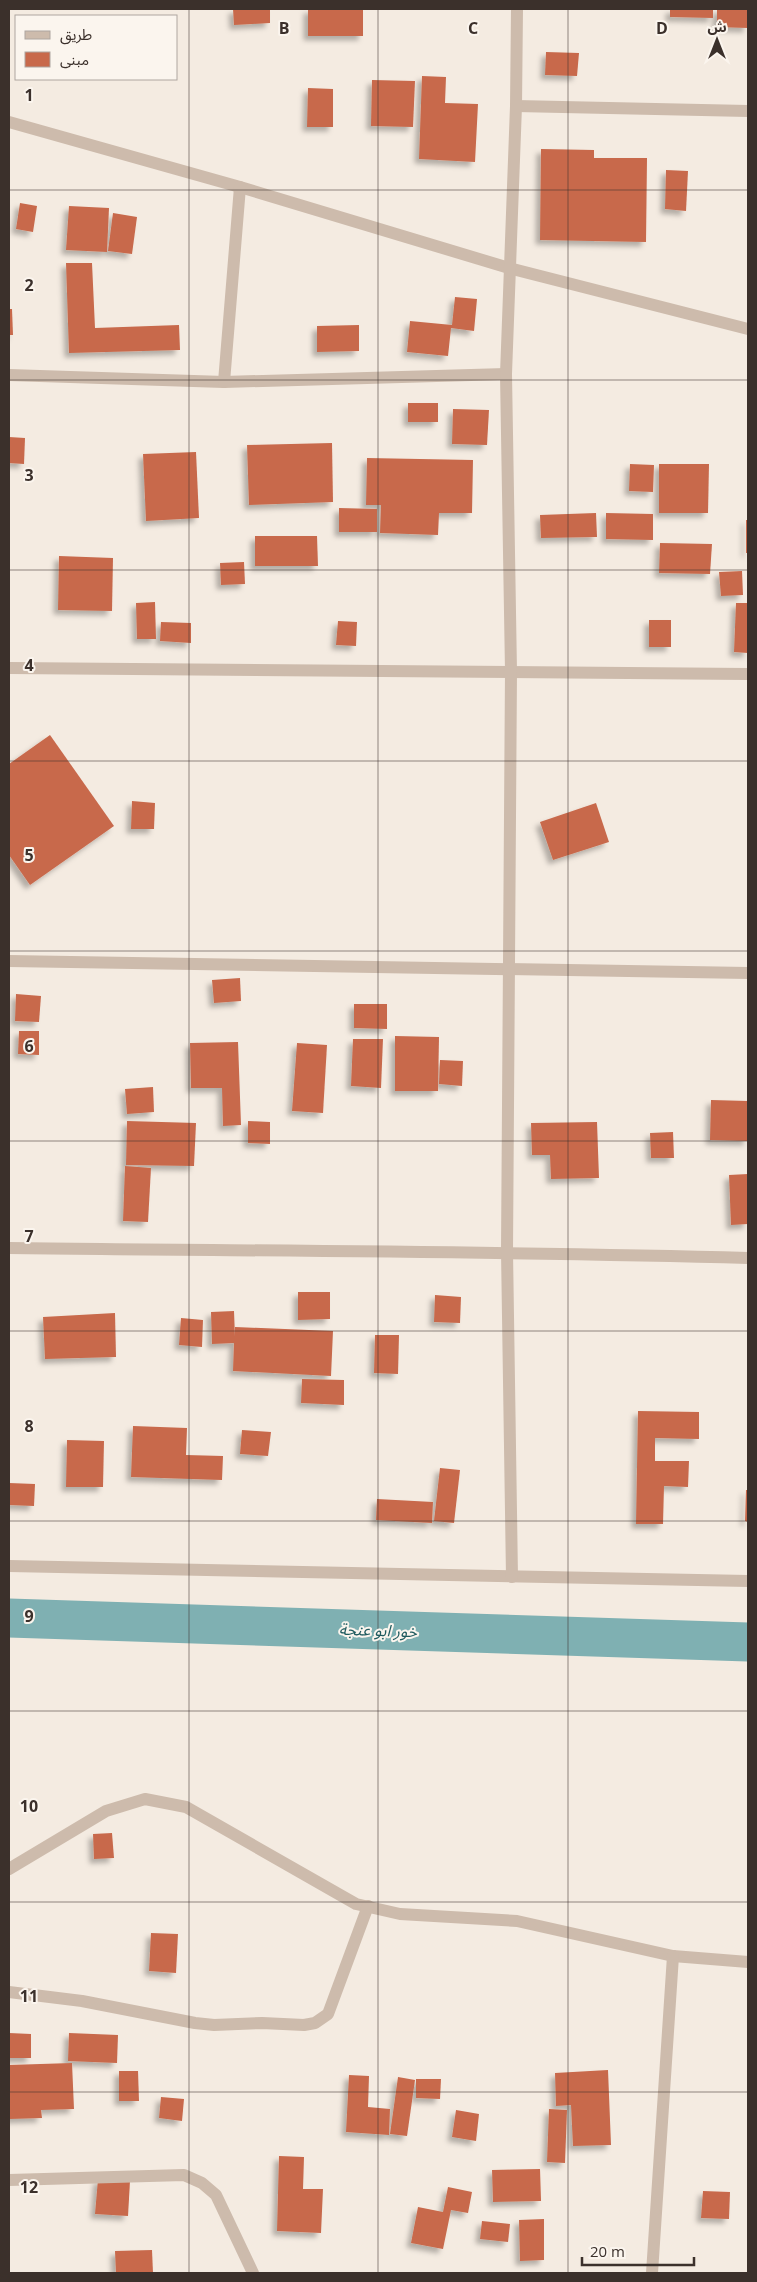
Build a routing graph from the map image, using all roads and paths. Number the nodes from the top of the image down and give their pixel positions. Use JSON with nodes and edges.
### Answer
{"nodes":[{"id":1,"x":517,"y":9,"type":"edge"},
{"id":2,"x":516,"y":106,"type":"junction"},
{"id":3,"x":748,"y":111,"type":"edge"},
{"id":4,"x":9,"y":122,"type":"edge"},
{"id":5,"x":240,"y":187,"type":"junction"},
{"id":6,"x":509,"y":268,"type":"junction"},
{"id":7,"x":748,"y":329,"type":"edge"},
{"id":8,"x":506,"y":374,"type":"junction"},
{"id":9,"x":9,"y":375,"type":"edge"},
{"id":10,"x":224,"y":382,"type":"junction"},
{"id":11,"x":9,"y":668,"type":"edge"},
{"id":12,"x":511,"y":671,"type":"junction"},
{"id":13,"x":748,"y":674,"type":"edge"},
{"id":14,"x":9,"y":961,"type":"edge"},
{"id":15,"x":509,"y":969,"type":"junction"},
{"id":16,"x":748,"y":973,"type":"edge"},
{"id":17,"x":9,"y":1248,"type":"edge"},
{"id":18,"x":506,"y":1251,"type":"junction"},
{"id":19,"x":748,"y":1258,"type":"edge"},
{"id":20,"x":9,"y":1566,"type":"edge"},
{"id":21,"x":512,"y":1577,"type":"junction"},
{"id":22,"x":748,"y":1581,"type":"edge"},
{"id":23,"x":9,"y":1869,"type":"edge"},
{"id":24,"x":368,"y":1906,"type":"junction"},
{"id":25,"x":673,"y":1956,"type":"junction"},
{"id":26,"x":748,"y":1962,"type":"edge"},
{"id":27,"x":9,"y":1992,"type":"edge"},
{"id":28,"x":9,"y":2180,"type":"edge"},
{"id":29,"x":253,"y":2273,"type":"edge"},
{"id":30,"x":652,"y":2273,"type":"edge"}],
"edges":[{"from":1,"to":2,"type":"street"},
{"from":2,"to":3,"type":"street"},
{"from":2,"to":6,"type":"street"},
{"from":4,"to":5,"type":"street"},
{"from":5,"to":6,"type":"street"},
{"from":5,"to":10,"type":"street"},
{"from":6,"to":7,"type":"street"},
{"from":6,"to":8,"type":"street"},
{"from":8,"to":10,"type":"street"},
{"from":8,"to":12,"type":"street"},
{"from":9,"to":10,"type":"street"},
{"from":11,"to":12,"type":"street"},
{"from":12,"to":13,"type":"street"},
{"from":12,"to":15,"type":"street"},
{"from":14,"to":15,"type":"street"},
{"from":15,"to":16,"type":"street"},
{"from":15,"to":18,"type":"street"},
{"from":17,"to":18,"type":"street"},
{"from":18,"to":19,"type":"street"},
{"from":18,"to":21,"type":"street"},
{"from":20,"to":21,"type":"street"},
{"from":21,"to":22,"type":"street"},
{"from":23,"to":24,"type":"street"},
{"from":24,"to":25,"type":"street"},
{"from":24,"to":27,"type":"street"},
{"from":25,"to":26,"type":"street"},
{"from":25,"to":30,"type":"street"},
{"from":28,"to":29,"type":"street"}]}
